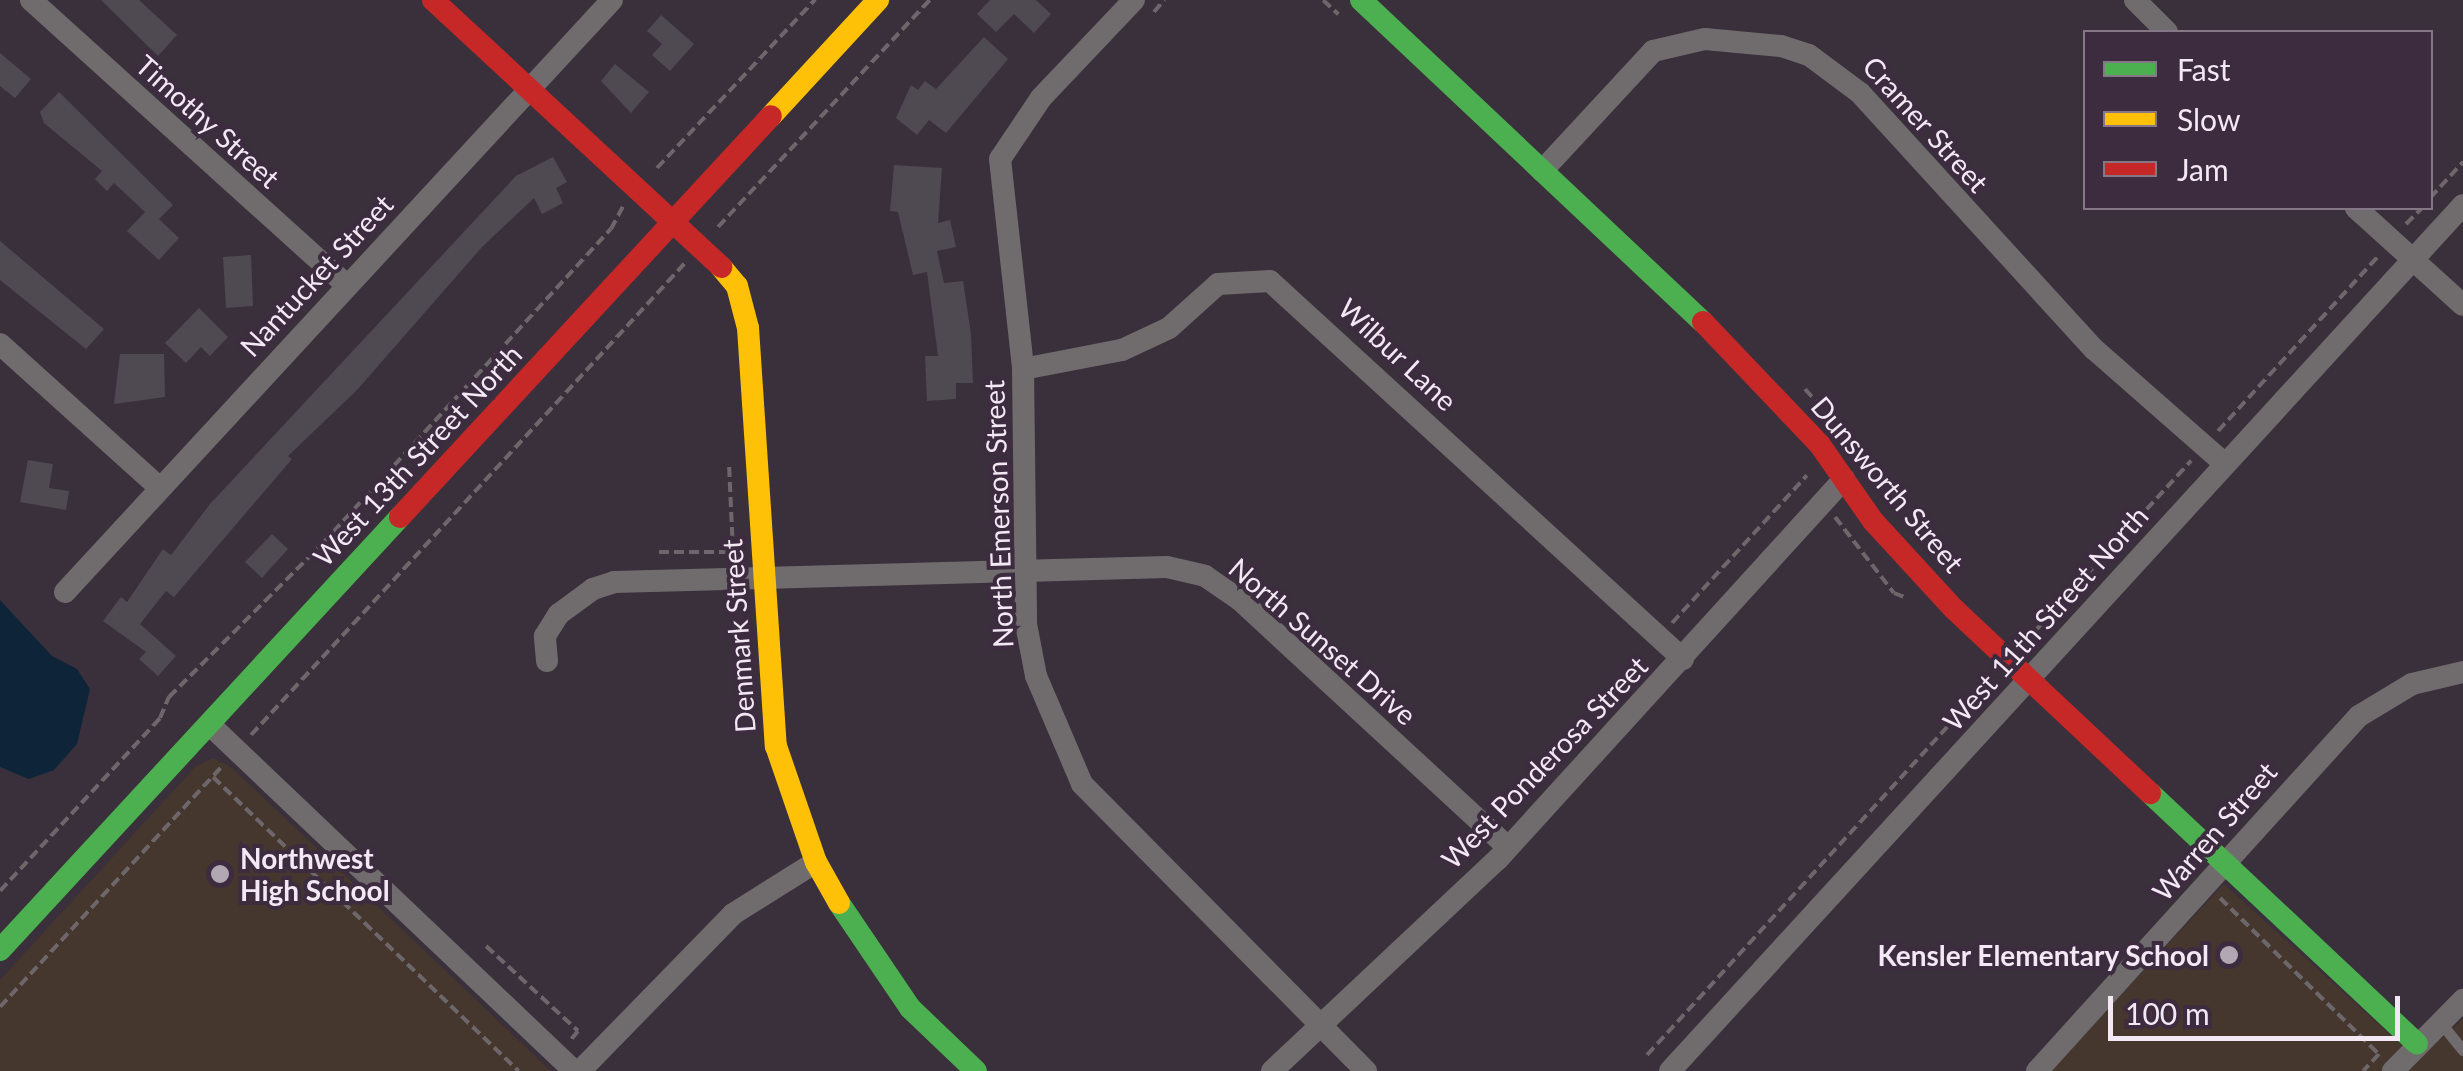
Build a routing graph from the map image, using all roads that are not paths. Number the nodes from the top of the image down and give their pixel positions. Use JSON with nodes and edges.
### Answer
{"nodes":[{"id":1,"x":31,"y":0,"type":"edge"},
{"id":2,"x":433,"y":0,"type":"edge"},
{"id":3,"x":612,"y":0,"type":"edge"},
{"id":4,"x":878,"y":0,"type":"edge"},
{"id":5,"x":1362,"y":0,"type":"edge"},
{"id":6,"x":2136,"y":0,"type":"edge"},
{"id":7,"x":1144,"y":6,"type":"edge"},
{"id":8,"x":2166,"y":30,"type":"edge"},
{"id":9,"x":532,"y":86,"type":"junction"},
{"id":10,"x":1542,"y":170,"type":"junction"},
{"id":11,"x":2463,"y":205,"type":"edge"},
{"id":12,"x":2358,"y":210,"type":"edge"},
{"id":13,"x":676,"y":219,"type":"junction"},
{"id":14,"x":2413,"y":260,"type":"junction"},
{"id":15,"x":346,"y":285,"type":"junction"},
{"id":16,"x":2463,"y":305,"type":"edge"},
{"id":17,"x":0,"y":344,"type":"edge"},
{"id":18,"x":1023,"y":369,"type":"junction"},
{"id":19,"x":2224,"y":464,"type":"junction"},
{"id":20,"x":1844,"y":479,"type":"junction"},
{"id":21,"x":160,"y":488,"type":"junction"},
{"id":22,"x":1024,"y":570,"type":"junction"},
{"id":23,"x":762,"y":578,"type":"junction"},
{"id":24,"x":65,"y":592,"type":"dead end"},
{"id":25,"x":1683,"y":658,"type":"junction"},
{"id":26,"x":547,"y":661,"type":"dead end"},
{"id":27,"x":2463,"y":672,"type":"edge"},
{"id":28,"x":2028,"y":681,"type":"junction"},
{"id":29,"x":209,"y":724,"type":"junction"},
{"id":30,"x":1508,"y":847,"type":"junction"},
{"id":31,"x":816,"y":862,"type":"junction"},
{"id":32,"x":2224,"y":868,"type":"junction"},
{"id":33,"x":0,"y":950,"type":"edge"},
{"id":34,"x":2463,"y":1000,"type":"edge"},
{"id":35,"x":2440,"y":1022,"type":"junction"},
{"id":36,"x":1318,"y":1026,"type":"junction"},
{"id":37,"x":2417,"y":1044,"type":"junction"},
{"id":38,"x":2463,"y":1050,"type":"edge"},
{"id":39,"x":570,"y":1066,"type":"edge"},
{"id":40,"x":976,"y":1071,"type":"edge"},
{"id":41,"x":1272,"y":1071,"type":"edge"},
{"id":42,"x":1366,"y":1071,"type":"edge"},
{"id":43,"x":1670,"y":1071,"type":"edge"},
{"id":44,"x":2037,"y":1071,"type":"edge"},
{"id":45,"x":2393,"y":1071,"type":"edge"}],
"edges":[{"from":1,"to":15,"type":"street","name":"Timothy Street"},
{"from":2,"to":9,"type":"street","name":"Denmark Street"},
{"from":3,"to":9,"type":"street","name":"Nantucket Street"},
{"from":4,"to":13,"type":"street","name":"West 13th Street North"},
{"from":5,"to":10,"type":"street","name":"Dunsworth Street"},
{"from":6,"to":8,"type":"street"},
{"from":7,"to":18,"type":"street","name":"North Emerson Street"},
{"from":9,"to":13,"type":"street","name":"Denmark Street"},
{"from":9,"to":15,"type":"street","name":"Nantucket Street"},
{"from":10,"to":19,"type":"street","name":"Cramer Street"},
{"from":10,"to":20,"type":"street","name":"Dunsworth Street"},
{"from":11,"to":14,"type":"street","name":"West 11th Street North"},
{"from":12,"to":14,"type":"street"},
{"from":13,"to":23,"type":"street","name":"Denmark Street"},
{"from":13,"to":29,"type":"street","name":"West 13th Street North"},
{"from":14,"to":16,"type":"street"},
{"from":14,"to":19,"type":"street","name":"West 11th Street North"},
{"from":15,"to":21,"type":"street","name":"Nantucket Street"},
{"from":17,"to":21,"type":"street"},
{"from":18,"to":22,"type":"street","name":"North Emerson Street"},
{"from":18,"to":25,"type":"street","name":"Wilbur Lane"},
{"from":19,"to":28,"type":"street","name":"West 11th Street North"},
{"from":20,"to":25,"type":"street","name":"West Ponderosa Street"},
{"from":20,"to":28,"type":"street","name":"Dunsworth Street"},
{"from":21,"to":24,"type":"street","name":"Nantucket Street"},
{"from":22,"to":23,"type":"street","name":"North Sunset Drive"},
{"from":22,"to":30,"type":"street","name":"North Sunset Drive"},
{"from":22,"to":36,"type":"street","name":"North Emerson Street"},
{"from":23,"to":26,"type":"street","name":"North Sunset Drive"},
{"from":23,"to":31,"type":"street","name":"Denmark Street"},
{"from":25,"to":30,"type":"street","name":"West Ponderosa Street"},
{"from":27,"to":32,"type":"street","name":"Warren Street"},
{"from":28,"to":32,"type":"street","name":"Dunsworth Street"},
{"from":28,"to":43,"type":"street","name":"West 11th Street North"},
{"from":29,"to":33,"type":"street","name":"West 13th Street North"},
{"from":29,"to":39,"type":"street"},
{"from":30,"to":36,"type":"street","name":"West Ponderosa Street"},
{"from":31,"to":39,"type":"street"},
{"from":31,"to":40,"type":"street","name":"Denmark Street"},
{"from":32,"to":37,"type":"street","name":"Dunsworth Street"},
{"from":32,"to":44,"type":"street","name":"Warren Street"},
{"from":34,"to":35,"type":"street"},
{"from":35,"to":37,"type":"street"},
{"from":35,"to":38,"type":"lane"},
{"from":36,"to":41,"type":"street","name":"West Ponderosa Street"},
{"from":36,"to":42,"type":"street","name":"North Emerson Street"},
{"from":37,"to":45,"type":"street"}]}
